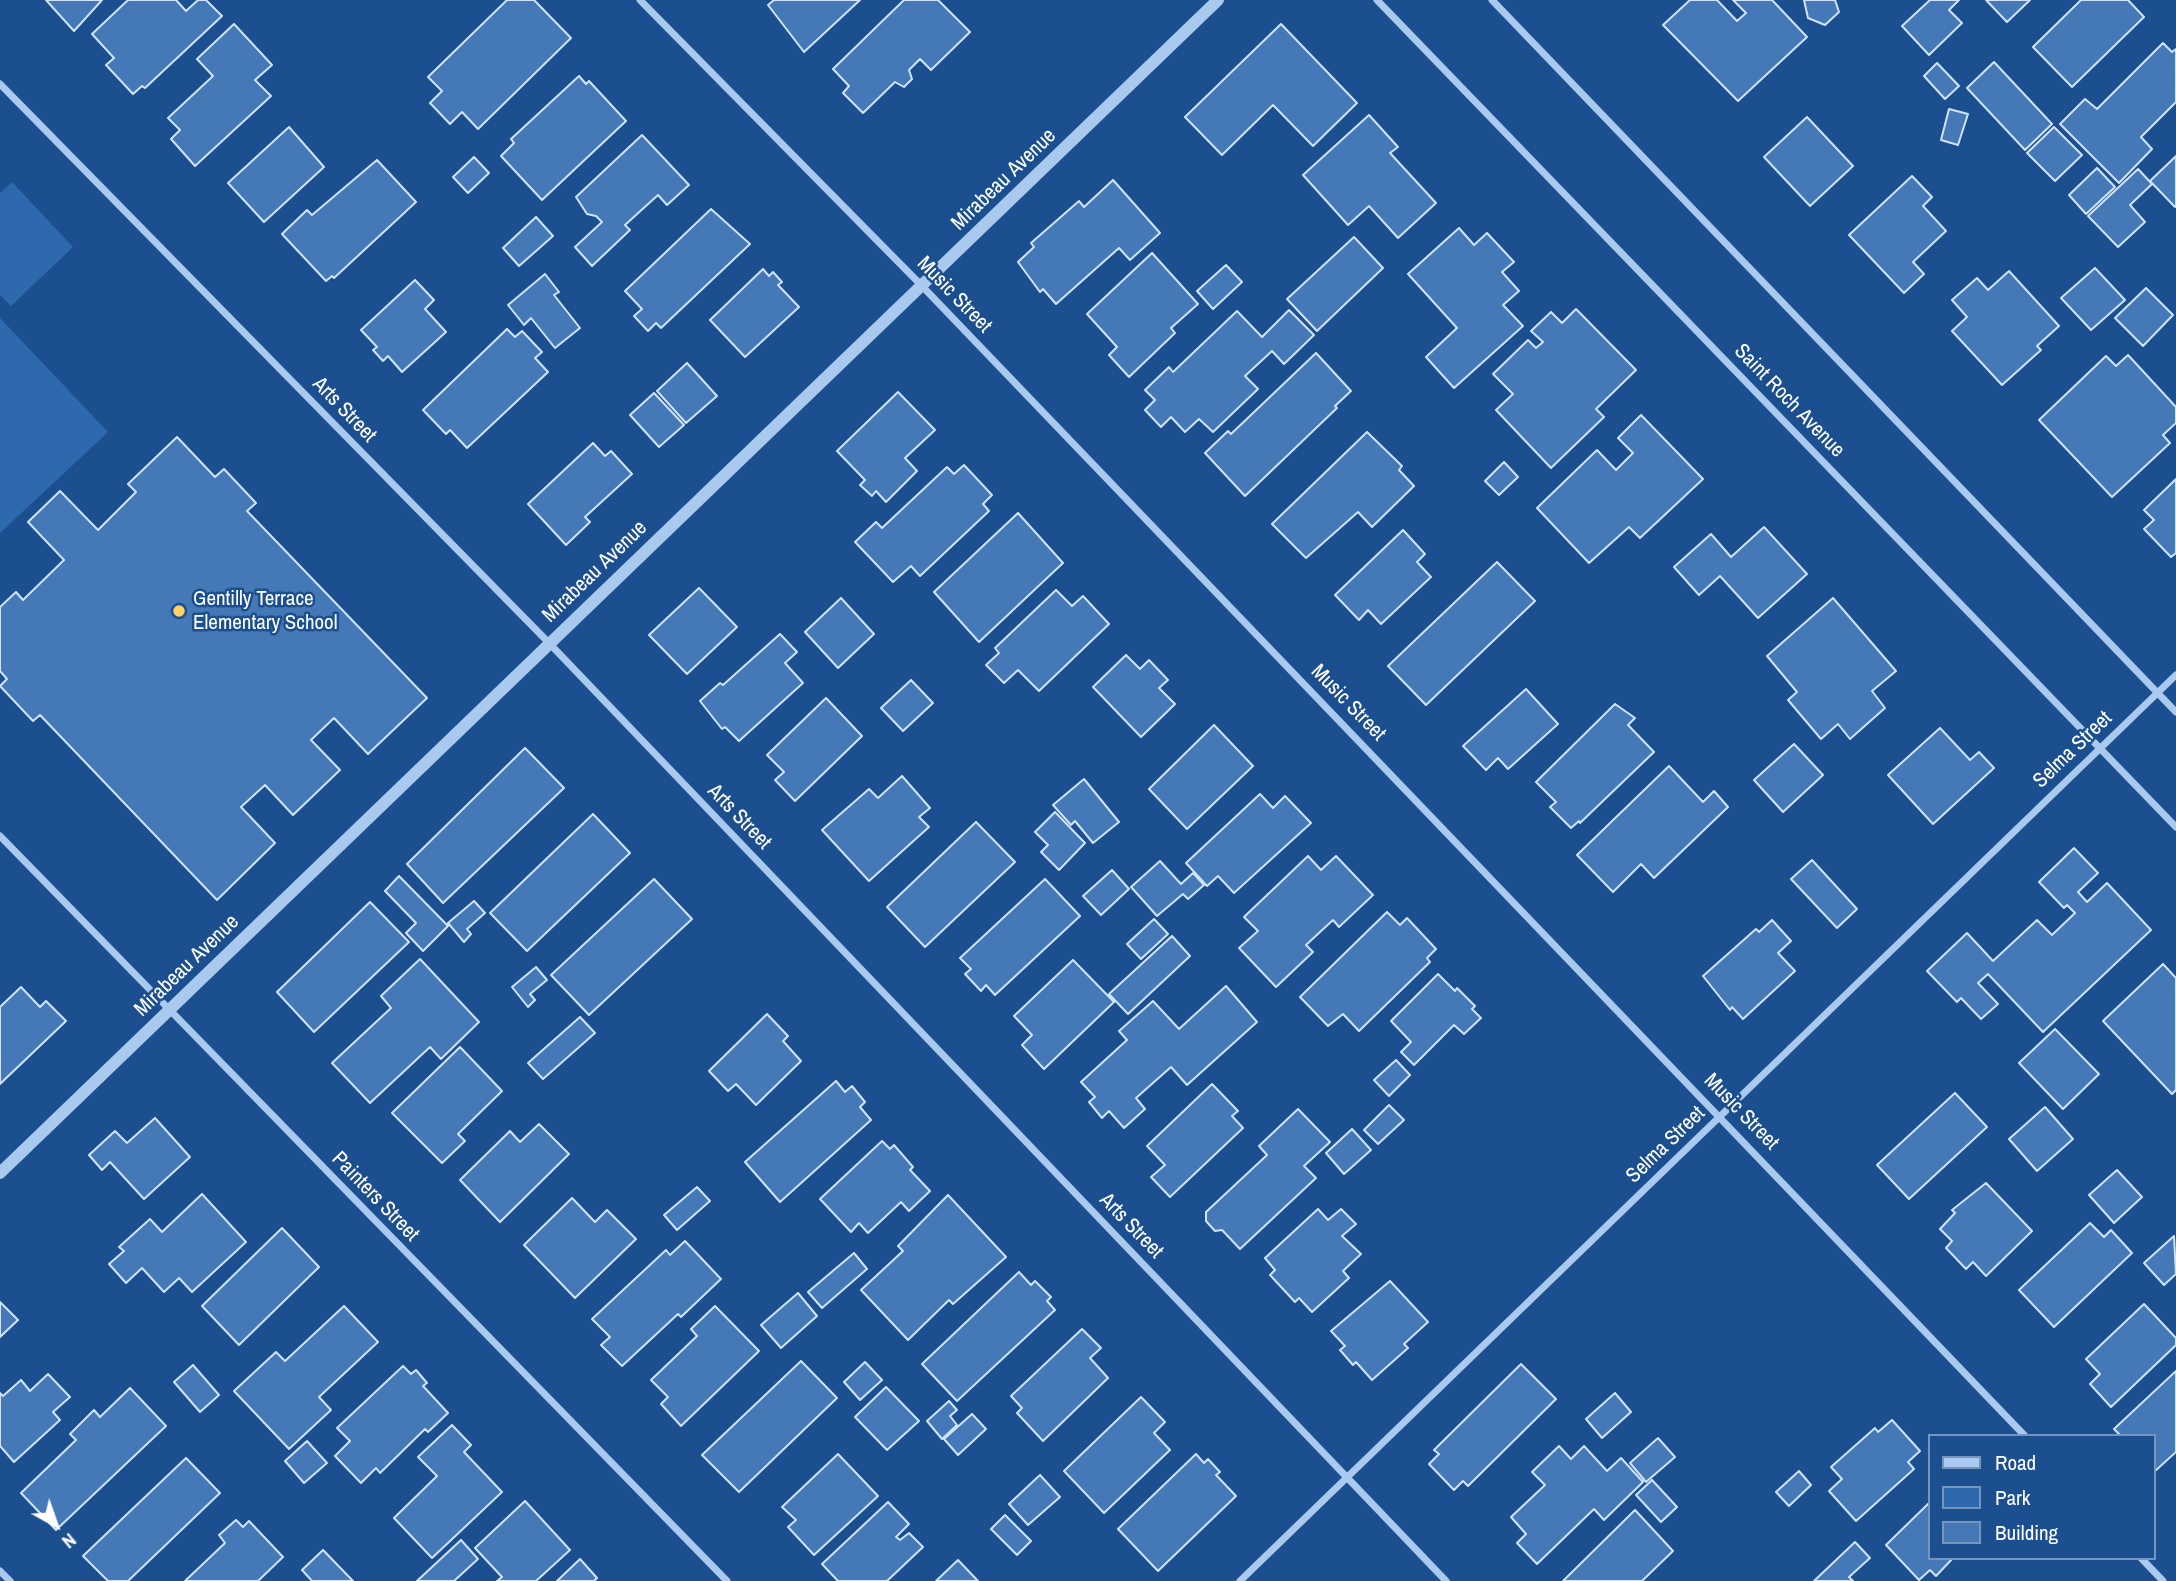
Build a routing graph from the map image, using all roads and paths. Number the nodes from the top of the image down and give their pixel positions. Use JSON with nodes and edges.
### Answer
{"nodes":[{"id":1,"x":640,"y":0,"type":"edge"},
{"id":2,"x":1218,"y":0,"type":"edge"},
{"id":3,"x":1377,"y":0,"type":"edge"},
{"id":4,"x":1492,"y":0,"type":"edge"},
{"id":5,"x":0,"y":84,"type":"edge"},
{"id":6,"x":922,"y":286,"type":"junction"},
{"id":7,"x":549,"y":643,"type":"junction"},
{"id":8,"x":2176,"y":675,"type":"edge"},
{"id":9,"x":2158,"y":693,"type":"junction"},
{"id":10,"x":2176,"y":712,"type":"edge"},
{"id":11,"x":2100,"y":748,"type":"junction"},
{"id":12,"x":2176,"y":827,"type":"edge"},
{"id":13,"x":0,"y":836,"type":"edge"},
{"id":14,"x":169,"y":1011,"type":"junction"},
{"id":15,"x":1721,"y":1116,"type":"junction"},
{"id":16,"x":0,"y":1174,"type":"edge"},
{"id":17,"x":2023,"y":1434,"type":"edge"},
{"id":18,"x":1348,"y":1477,"type":"junction"},
{"id":19,"x":2143,"y":1560,"type":"edge"},
{"id":20,"x":0,"y":1571,"type":"edge"},
{"id":21,"x":10,"y":1581,"type":"edge"},
{"id":22,"x":727,"y":1581,"type":"edge"},
{"id":23,"x":1240,"y":1581,"type":"edge"},
{"id":24,"x":1446,"y":1581,"type":"edge"},
{"id":25,"x":2163,"y":1581,"type":"edge"}],
"edges":[{"from":1,"to":6,"type":"street","name":"Music Street"},
{"from":2,"to":6,"type":"street","name":"Mirabeau Avenue"},
{"from":3,"to":11,"type":"street","name":"Saint Roch Avenue"},
{"from":4,"to":9,"type":"street"},
{"from":5,"to":7,"type":"street","name":"Arts Street"},
{"from":6,"to":7,"type":"street","name":"Mirabeau Avenue"},
{"from":6,"to":15,"type":"street","name":"Music Street"},
{"from":7,"to":14,"type":"street","name":"Mirabeau Avenue"},
{"from":7,"to":18,"type":"street","name":"Arts Street"},
{"from":8,"to":9,"type":"street","name":"Selma Street"},
{"from":9,"to":10,"type":"street"},
{"from":9,"to":11,"type":"street","name":"Selma Street"},
{"from":11,"to":12,"type":"street","name":"Saint Roch Avenue"},
{"from":11,"to":15,"type":"street","name":"Selma Street"},
{"from":13,"to":14,"type":"street","name":"Painters Street"},
{"from":14,"to":16,"type":"street","name":"Mirabeau Avenue"},
{"from":14,"to":22,"type":"street","name":"Painters Street"},
{"from":15,"to":17,"type":"street","name":"Music Street"},
{"from":15,"to":18,"type":"street","name":"Selma Street"},
{"from":18,"to":23,"type":"street","name":"Selma Street"},
{"from":18,"to":24,"type":"street","name":"Arts Street"},
{"from":19,"to":25,"type":"street"},
{"from":20,"to":21,"type":"street"}]}
